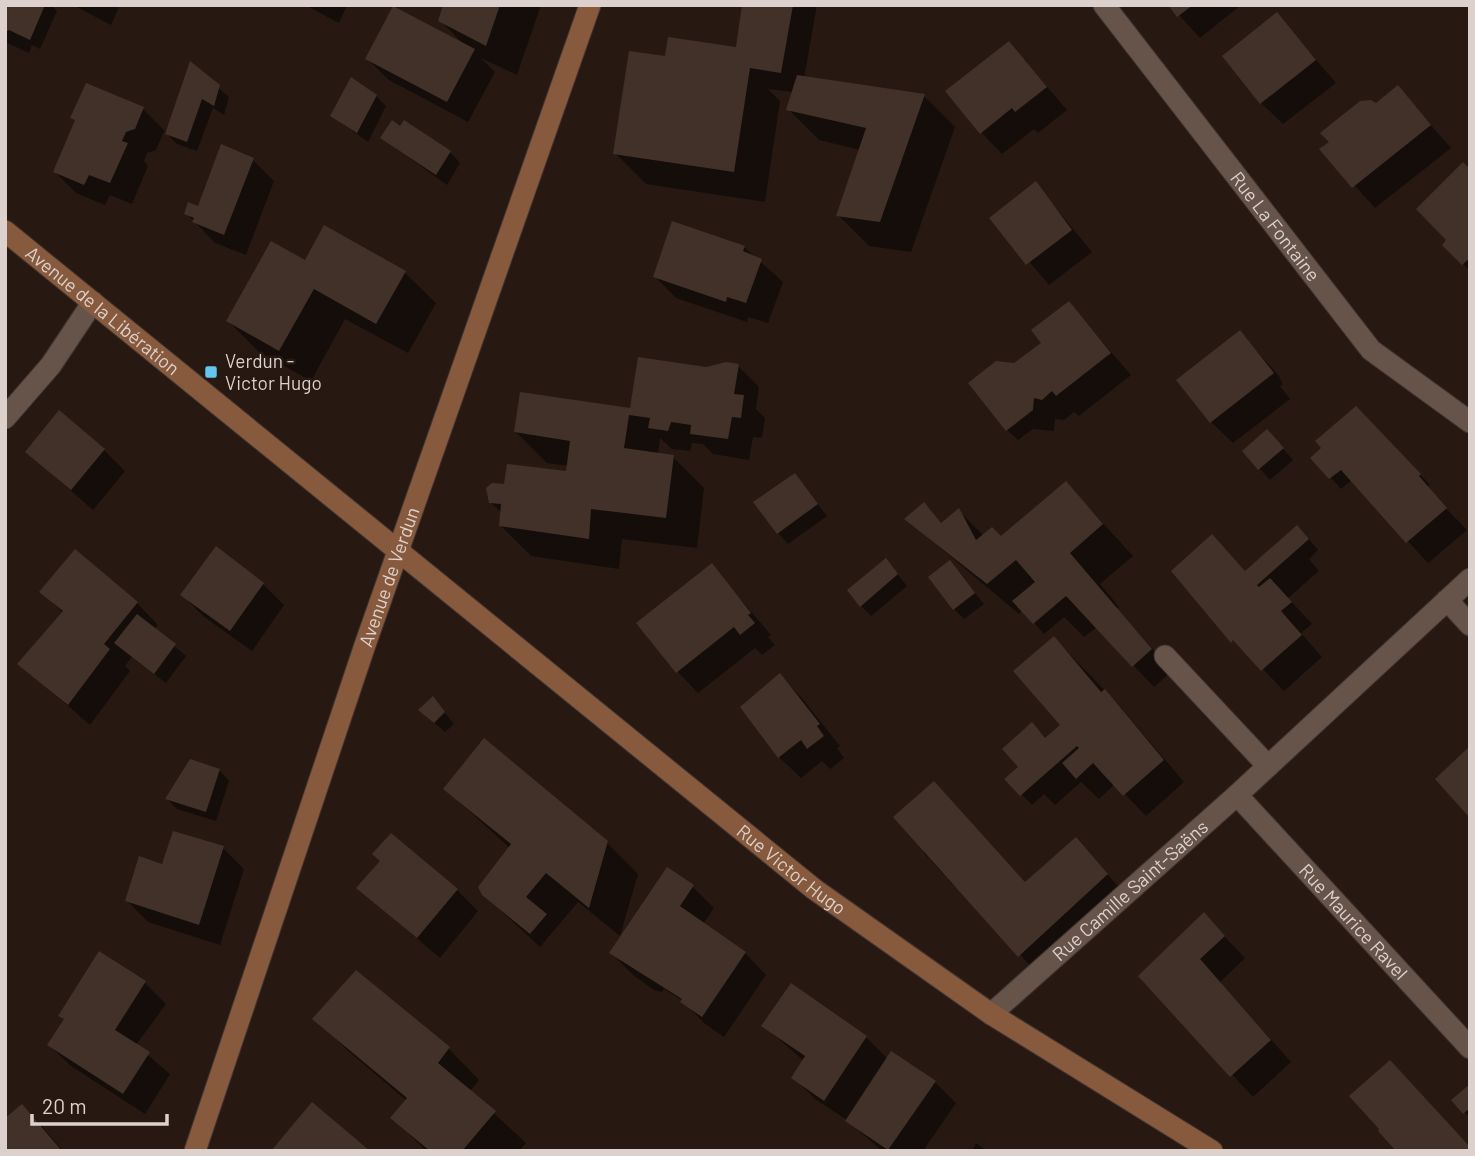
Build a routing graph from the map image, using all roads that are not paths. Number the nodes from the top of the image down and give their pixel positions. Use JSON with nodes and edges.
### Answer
{"nodes":[{"id":1,"x":590,"y":5,"type":"edge"},
{"id":2,"x":1104,"y":5,"type":"edge"},
{"id":3,"x":5,"y":231,"type":"edge"},
{"id":4,"x":93,"y":302,"type":"junction"},
{"id":5,"x":5,"y":418,"type":"edge"},
{"id":6,"x":1470,"y":422,"type":"edge"},
{"id":7,"x":398,"y":548,"type":"junction"},
{"id":8,"x":1470,"y":579,"type":"edge"},
{"id":9,"x":1447,"y":600,"type":"junction"},
{"id":10,"x":1470,"y":625,"type":"edge"},
{"id":11,"x":1164,"y":656,"type":"dead end"},
{"id":12,"x":1268,"y":766,"type":"junction"},
{"id":13,"x":1237,"y":795,"type":"junction"},
{"id":14,"x":991,"y":1014,"type":"junction"},
{"id":15,"x":1470,"y":1048,"type":"edge"},
{"id":16,"x":195,"y":1151,"type":"edge"},
{"id":17,"x":1212,"y":1151,"type":"edge"}],
"edges":[{"from":1,"to":7,"type":"street","name":"Avenue de Verdun"},
{"from":2,"to":6,"type":"street","name":"Rue La Fontaine"},
{"from":3,"to":4,"type":"street","name":"Avenue de la Libération"},
{"from":4,"to":5,"type":"street"},
{"from":4,"to":7,"type":"street","name":"Avenue de la Libération"},
{"from":7,"to":14,"type":"street","name":"Rue Victor Hugo"},
{"from":7,"to":16,"type":"street","name":"Avenue de Verdun"},
{"from":8,"to":9,"type":"street","name":"Rue Camille Saint-Saëns"},
{"from":9,"to":10,"type":"street"},
{"from":9,"to":12,"type":"street","name":"Rue Camille Saint-Saëns"},
{"from":11,"to":12,"type":"street"},
{"from":12,"to":13,"type":"street","name":"Rue Camille Saint-Saëns"},
{"from":13,"to":14,"type":"street","name":"Rue Camille Saint-Saëns"},
{"from":13,"to":15,"type":"street","name":"Rue Maurice Ravel"},
{"from":14,"to":17,"type":"street","name":"Rue Victor Hugo"}]}
